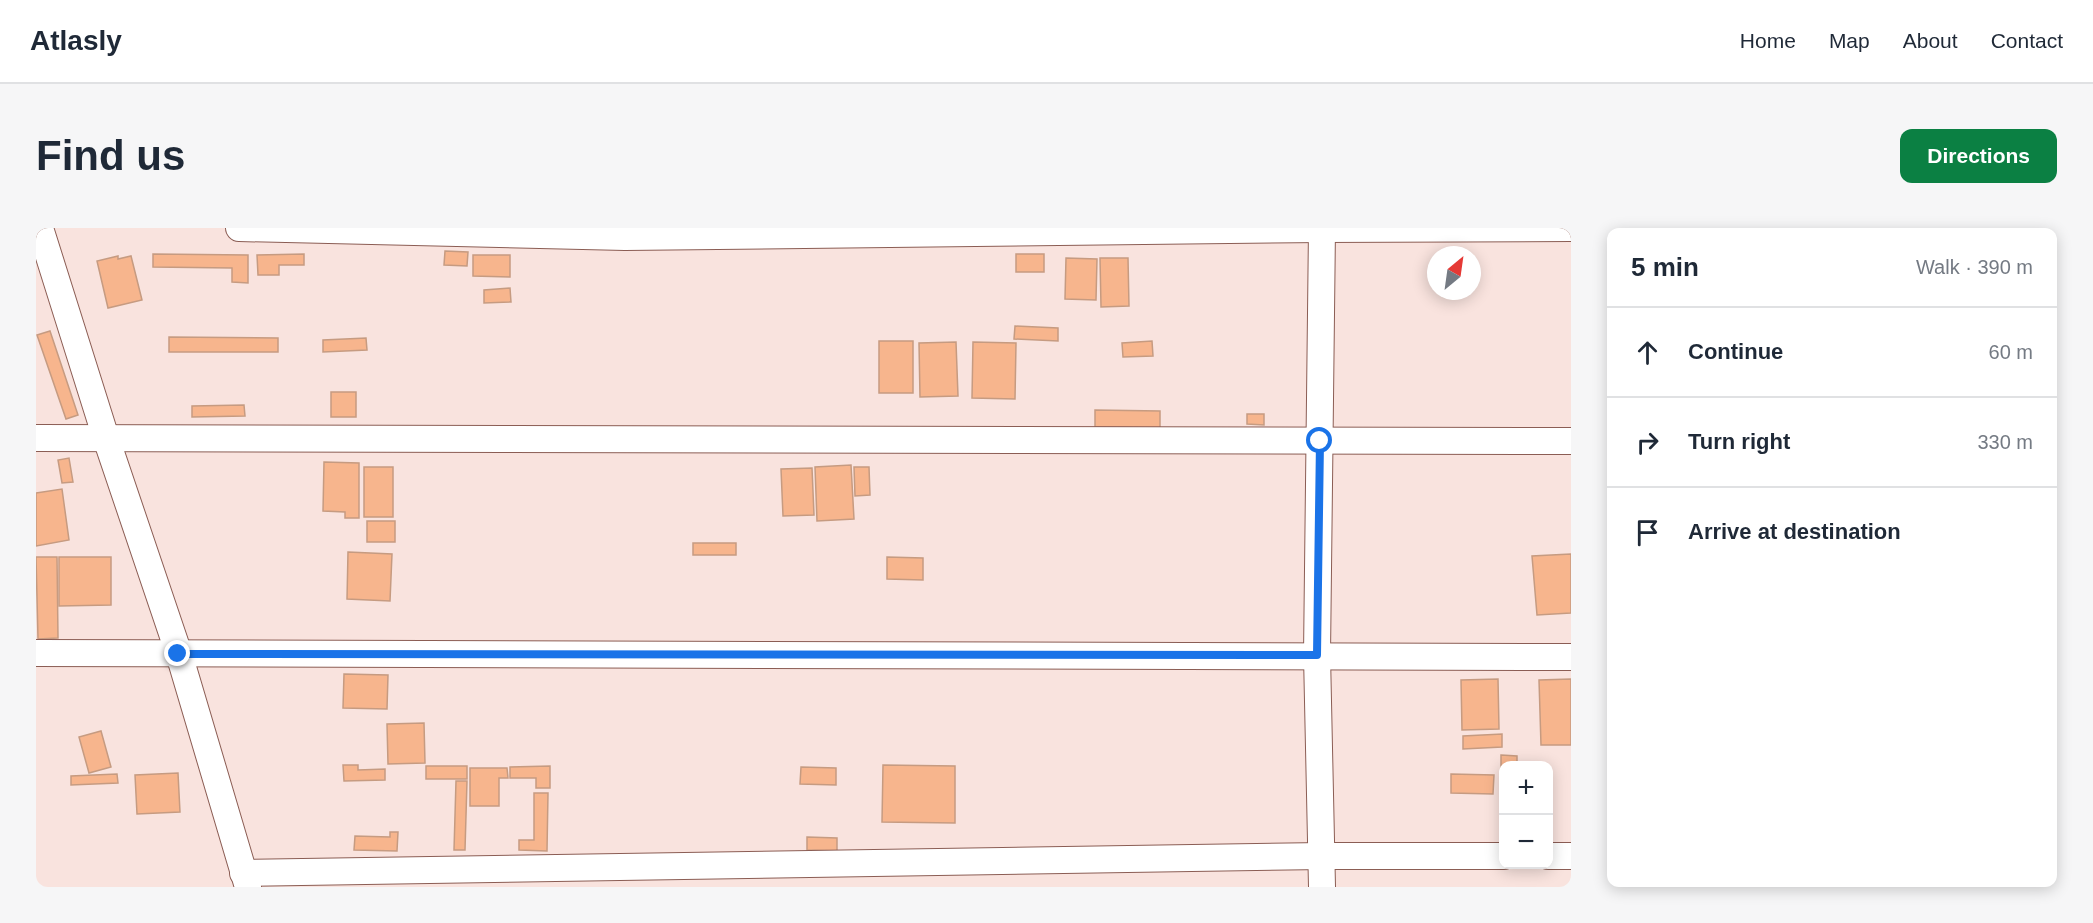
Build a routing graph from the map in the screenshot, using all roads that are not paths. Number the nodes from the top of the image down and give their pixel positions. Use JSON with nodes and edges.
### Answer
{"nodes":[{"id":1,"x":40,"y":228,"type":"edge"},
{"id":2,"x":239,"y":228,"type":"edge"},
{"id":3,"x":1571,"y":228,"type":"edge"},
{"id":4,"x":1322,"y":229,"type":"edge"},
{"id":5,"x":36,"y":438,"type":"edge"},
{"id":6,"x":106,"y":438,"type":"junction"},
{"id":7,"x":1320,"y":441,"type":"junction"},
{"id":8,"x":1571,"y":441,"type":"edge"},
{"id":9,"x":36,"y":653,"type":"edge"},
{"id":10,"x":178,"y":654,"type":"junction"},
{"id":11,"x":1317,"y":655,"type":"junction"},
{"id":12,"x":1571,"y":657,"type":"edge"},
{"id":13,"x":1323,"y":856,"type":"junction"},
{"id":14,"x":1499,"y":856,"type":"edge"},
{"id":15,"x":1553,"y":856,"type":"edge"},
{"id":16,"x":1571,"y":856,"type":"edge"},
{"id":17,"x":245,"y":880,"type":"edge"},
{"id":18,"x":1322,"y":887,"type":"edge"}],
"edges":[{"from":1,"to":6,"type":"street"},
{"from":2,"to":4,"type":"street"},
{"from":3,"to":4,"type":"street"},
{"from":4,"to":7,"type":"street"},
{"from":5,"to":6,"type":"street"},
{"from":6,"to":7,"type":"street"},
{"from":6,"to":10,"type":"street"},
{"from":7,"to":8,"type":"street"},
{"from":7,"to":11,"type":"street"},
{"from":9,"to":10,"type":"street"},
{"from":10,"to":11,"type":"street"},
{"from":10,"to":17,"type":"street"},
{"from":11,"to":12,"type":"street"},
{"from":11,"to":13,"type":"street"},
{"from":13,"to":14,"type":"street"},
{"from":13,"to":17,"type":"street"},
{"from":13,"to":18,"type":"street"},
{"from":15,"to":16,"type":"street"}]}
